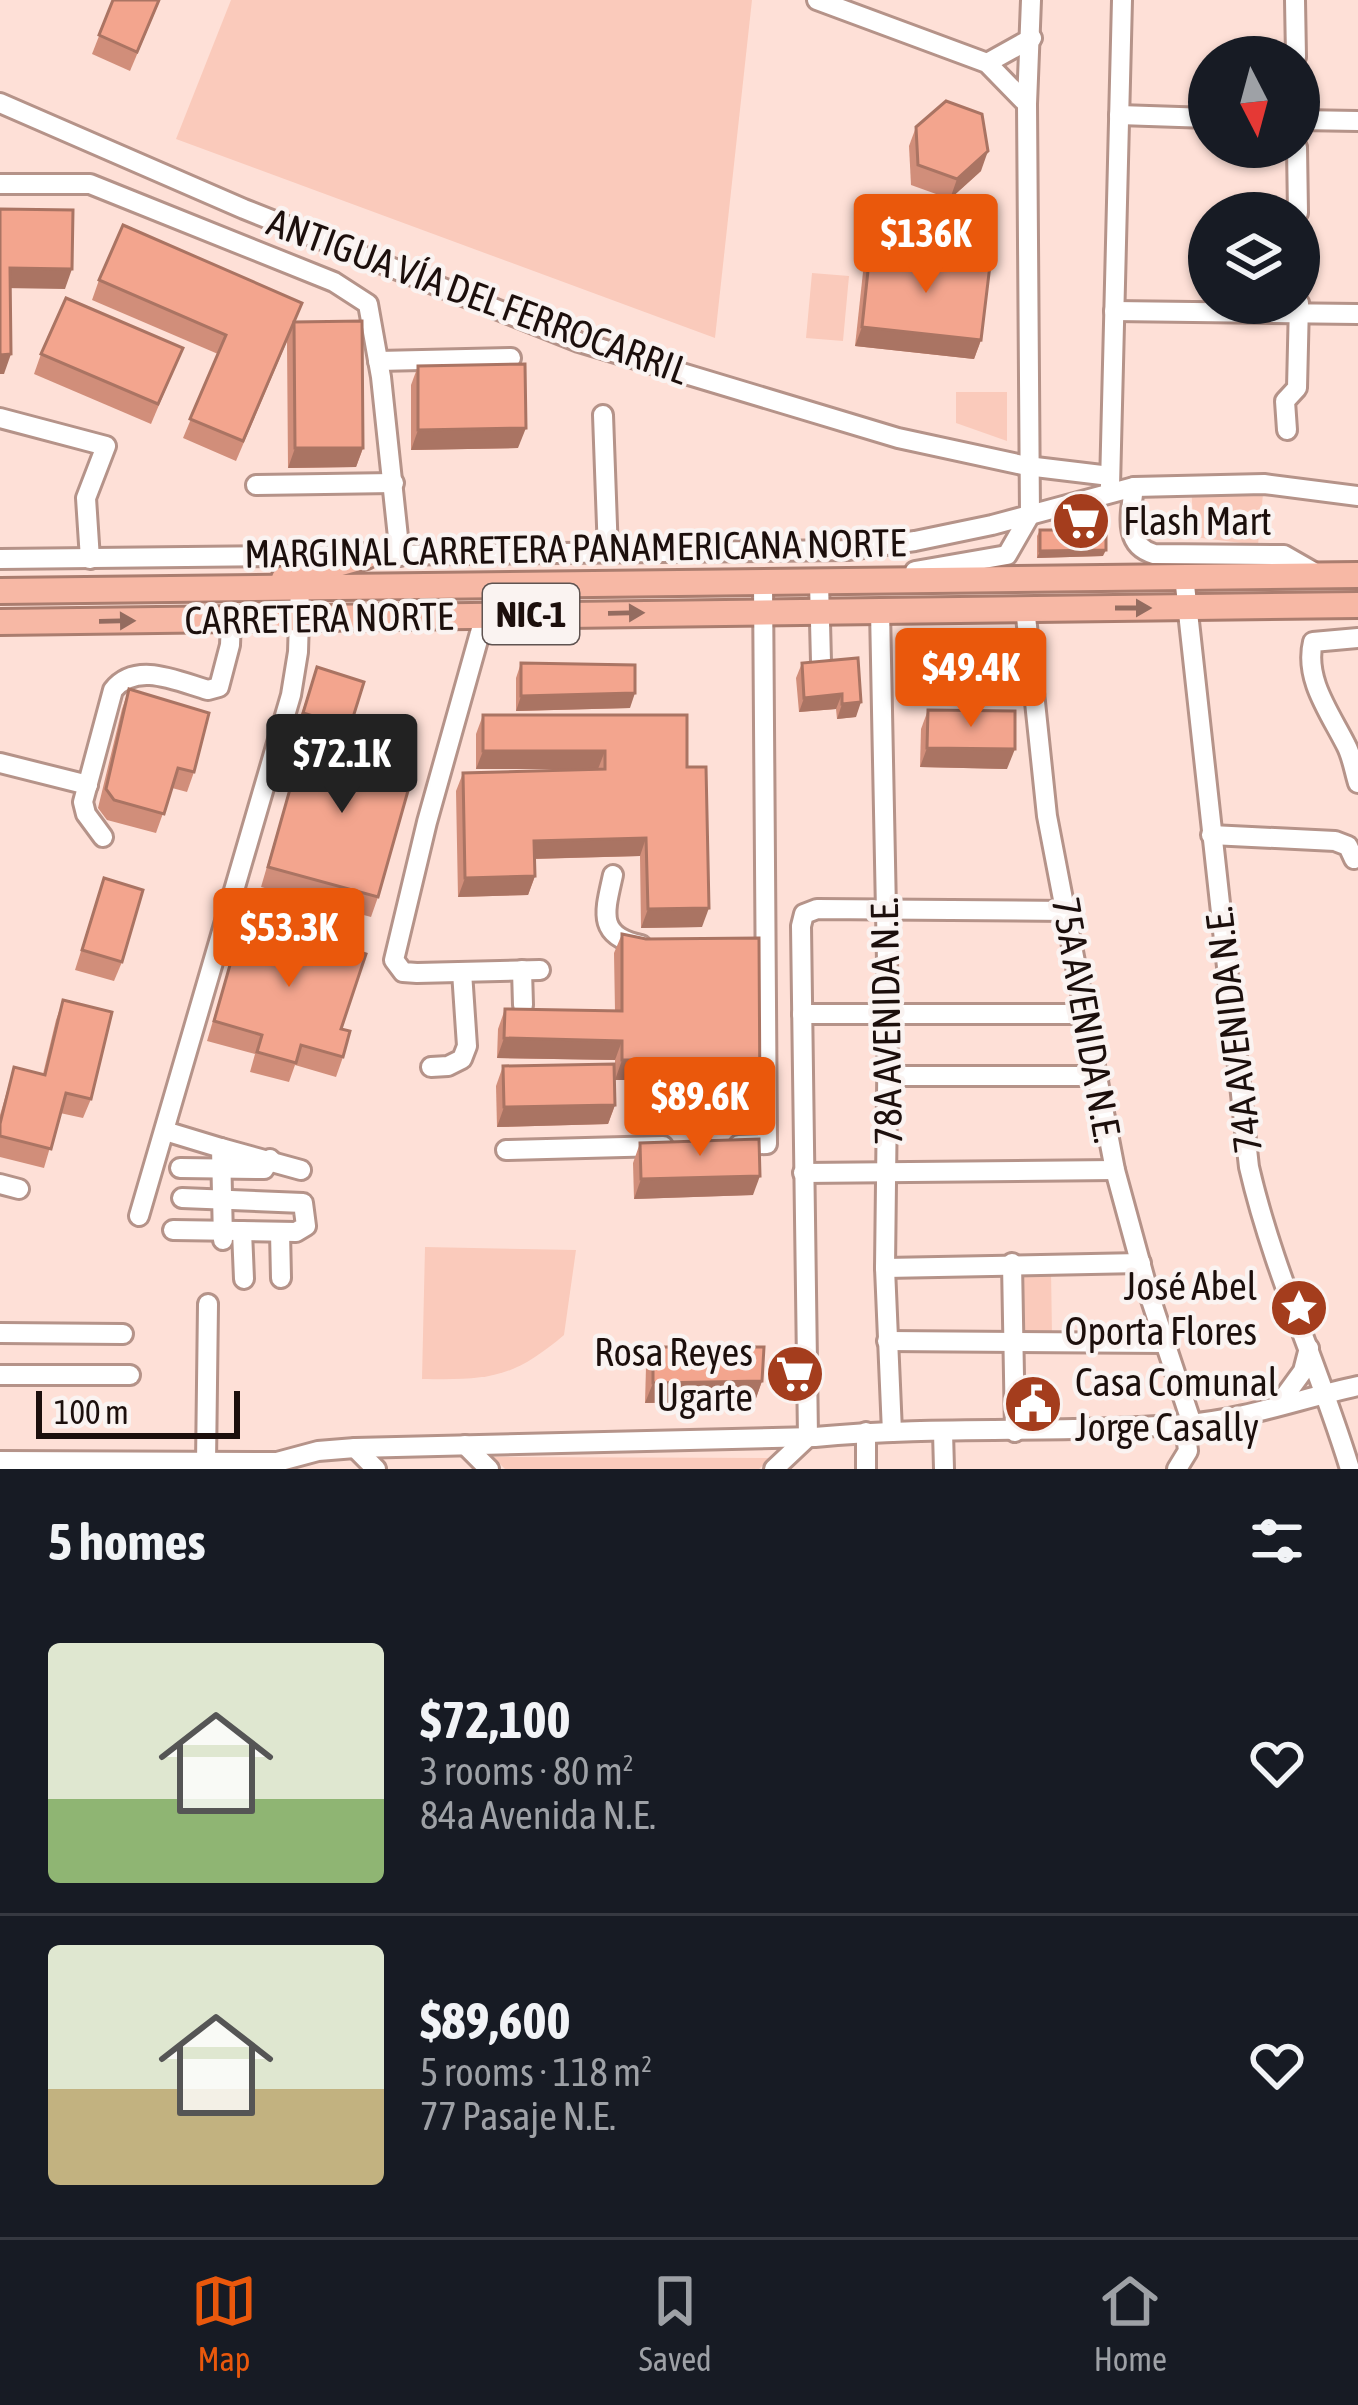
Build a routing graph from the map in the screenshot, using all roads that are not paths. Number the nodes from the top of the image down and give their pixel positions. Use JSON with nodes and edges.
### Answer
{"nodes":[{"id":1,"x":818,"y":0,"type":"edge"},
{"id":2,"x":1031,"y":0,"type":"edge"},
{"id":3,"x":1122,"y":0,"type":"edge"},
{"id":4,"x":1295,"y":0,"type":"edge"},
{"id":5,"x":858,"y":8,"type":"edge"},
{"id":6,"x":1296,"y":36,"type":"edge"},
{"id":7,"x":1031,"y":38,"type":"junction"},
{"id":8,"x":986,"y":63,"type":"junction"},
{"id":9,"x":0,"y":103,"type":"edge"},
{"id":10,"x":1027,"y":104,"type":"junction"},
{"id":11,"x":1119,"y":116,"type":"junction"},
{"id":12,"x":1188,"y":118,"type":"edge"},
{"id":13,"x":1320,"y":121,"type":"edge"},
{"id":14,"x":1358,"y":122,"type":"edge"},
{"id":15,"x":0,"y":184,"type":"edge"},
{"id":16,"x":1188,"y":310,"type":"edge"},
{"id":17,"x":1320,"y":310,"type":"edge"},
{"id":18,"x":1114,"y":311,"type":"junction"},
{"id":19,"x":1358,"y":314,"type":"edge"},
{"id":20,"x":1299,"y":324,"type":"edge"},
{"id":21,"x":511,"y":358,"type":"dead end"},
{"id":22,"x":379,"y":361,"type":"junction"},
{"id":23,"x":603,"y":415,"type":"dead end"},
{"id":24,"x":0,"y":418,"type":"edge"},
{"id":25,"x":1287,"y":430,"type":"dead end"},
{"id":26,"x":1027,"y":466,"type":"junction"},
{"id":27,"x":394,"y":483,"type":"junction"},
{"id":28,"x":1110,"y":484,"type":"junction"},
{"id":29,"x":256,"y":485,"type":"dead end"},
{"id":30,"x":1133,"y":487,"type":"junction"},
{"id":31,"x":1358,"y":496,"type":"edge"},
{"id":32,"x":1030,"y":515,"type":"junction"},
{"id":33,"x":608,"y":553,"type":"junction"},
{"id":34,"x":366,"y":556,"type":"junction"},
{"id":35,"x":400,"y":556,"type":"junction"},
{"id":36,"x":89,"y":559,"type":"junction"},
{"id":37,"x":0,"y":560,"type":"edge"},
{"id":38,"x":1319,"y":575,"type":"junction"},
{"id":39,"x":1358,"y":575,"type":"edge"},
{"id":40,"x":1184,"y":576,"type":"junction"},
{"id":41,"x":858,"y":581,"type":"junction"},
{"id":42,"x":819,"y":582,"type":"junction"},
{"id":43,"x":763,"y":583,"type":"junction"},
{"id":44,"x":259,"y":586,"type":"junction"},
{"id":45,"x":300,"y":586,"type":"junction"},
{"id":46,"x":0,"y":591,"type":"edge"},
{"id":47,"x":1358,"y":605,"type":"edge"},
{"id":48,"x":1025,"y":607,"type":"junction"},
{"id":49,"x":1186,"y":608,"type":"junction"},
{"id":50,"x":880,"y":610,"type":"junction"},
{"id":51,"x":819,"y":611,"type":"junction"},
{"id":52,"x":764,"y":612,"type":"junction"},
{"id":53,"x":485,"y":615,"type":"junction"},
{"id":54,"x":299,"y":619,"type":"junction"},
{"id":55,"x":231,"y":620,"type":"junction"},
{"id":56,"x":0,"y":622,"type":"edge"},
{"id":57,"x":1358,"y":638,"type":"edge"},
{"id":58,"x":821,"y":662,"type":"edge"},
{"id":59,"x":0,"y":763,"type":"edge"},
{"id":60,"x":1358,"y":783,"type":"edge"},
{"id":61,"x":88,"y":785,"type":"junction"},
{"id":62,"x":1210,"y":835,"type":"junction"},
{"id":63,"x":104,"y":837,"type":"dead end"},
{"id":64,"x":1354,"y":859,"type":"dead end"},
{"id":65,"x":613,"y":874,"type":"dead end"},
{"id":66,"x":227,"y":910,"type":"junction"},
{"id":67,"x":1068,"y":911,"type":"junction"},
{"id":68,"x":884,"y":912,"type":"junction"},
{"id":69,"x":744,"y":944,"type":"edge"},
{"id":70,"x":765,"y":944,"type":"junction"},
{"id":71,"x":351,"y":945,"type":"edge"},
{"id":72,"x":660,"y":945,"type":"edge"},
{"id":73,"x":462,"y":972,"type":"junction"},
{"id":74,"x":523,"y":1005,"type":"edge"},
{"id":75,"x":888,"y":1012,"type":"junction"},
{"id":76,"x":802,"y":1014,"type":"junction"},
{"id":77,"x":1087,"y":1014,"type":"junction"},
{"id":78,"x":431,"y":1067,"type":"dead end"},
{"id":79,"x":888,"y":1076,"type":"junction"},
{"id":80,"x":1099,"y":1076,"type":"junction"},
{"id":81,"x":165,"y":1131,"type":"junction"},
{"id":82,"x":719,"y":1145,"type":"edge"},
{"id":83,"x":672,"y":1146,"type":"edge"},
{"id":84,"x":506,"y":1150,"type":"dead end"},
{"id":85,"x":222,"y":1158,"type":"junction"},
{"id":86,"x":180,"y":1168,"type":"dead end"},
{"id":87,"x":301,"y":1170,"type":"dead end"},
{"id":88,"x":1115,"y":1170,"type":"junction"},
{"id":89,"x":887,"y":1171,"type":"junction"},
{"id":90,"x":803,"y":1173,"type":"junction"},
{"id":91,"x":182,"y":1198,"type":"dead end"},
{"id":92,"x":223,"y":1198,"type":"junction"},
{"id":93,"x":139,"y":1216,"type":"dead end"},
{"id":94,"x":173,"y":1230,"type":"dead end"},
{"id":95,"x":280,"y":1232,"type":"junction"},
{"id":96,"x":229,"y":1236,"type":"junction"},
{"id":97,"x":1012,"y":1263,"type":"junction"},
{"id":98,"x":1141,"y":1263,"type":"junction"},
{"id":99,"x":886,"y":1268,"type":"junction"},
{"id":100,"x":281,"y":1278,"type":"dead end"},
{"id":101,"x":244,"y":1279,"type":"dead end"},
{"id":102,"x":208,"y":1304,"type":"dead end"},
{"id":103,"x":0,"y":1333,"type":"edge"},
{"id":104,"x":123,"y":1334,"type":"dead end"},
{"id":105,"x":1305,"y":1339,"type":"junction"},
{"id":106,"x":887,"y":1341,"type":"junction"},
{"id":107,"x":1014,"y":1342,"type":"junction"},
{"id":108,"x":1167,"y":1343,"type":"junction"},
{"id":109,"x":130,"y":1375,"type":"dead end"},
{"id":110,"x":0,"y":1376,"type":"edge"},
{"id":111,"x":1358,"y":1386,"type":"edge"},
{"id":112,"x":1326,"y":1393,"type":"junction"},
{"id":113,"x":1280,"y":1404,"type":"junction"},
{"id":114,"x":1189,"y":1424,"type":"junction"},
{"id":115,"x":866,"y":1432,"type":"junction"},
{"id":116,"x":892,"y":1432,"type":"junction"},
{"id":117,"x":943,"y":1432,"type":"junction"},
{"id":118,"x":1015,"y":1432,"type":"junction"},
{"id":119,"x":808,"y":1437,"type":"junction"},
{"id":120,"x":465,"y":1445,"type":"junction"},
{"id":121,"x":356,"y":1448,"type":"junction"},
{"id":122,"x":318,"y":1460,"type":"edge"},
{"id":123,"x":0,"y":1461,"type":"edge"},
{"id":124,"x":1187,"y":1462,"type":"edge"},
{"id":125,"x":206,"y":1463,"type":"junction"},
{"id":126,"x":376,"y":1469,"type":"edge"},
{"id":127,"x":489,"y":1469,"type":"edge"},
{"id":128,"x":774,"y":1469,"type":"edge"},
{"id":129,"x":866,"y":1469,"type":"edge"},
{"id":130,"x":944,"y":1469,"type":"edge"},
{"id":131,"x":1350,"y":1469,"type":"edge"}],
"edges":[{"from":1,"to":5,"type":"street"},
{"from":2,"to":7,"type":"street"},
{"from":3,"to":11,"type":"street"},
{"from":4,"to":6,"type":"street"},
{"from":5,"to":8,"type":"street"},
{"from":7,"to":8,"type":"street"},
{"from":7,"to":10,"type":"street"},
{"from":8,"to":10,"type":"street"},
{"from":9,"to":26,"type":"street","name":"ANTIGUA VÍA DEL FERROCARRIL"},
{"from":10,"to":26,"type":"street"},
{"from":11,"to":12,"type":"street"},
{"from":11,"to":18,"type":"street"},
{"from":13,"to":14,"type":"street"},
{"from":15,"to":22,"type":"street"},
{"from":16,"to":18,"type":"street"},
{"from":17,"to":19,"type":"street"},
{"from":18,"to":28,"type":"street"},
{"from":20,"to":25,"type":"street"},
{"from":21,"to":22,"type":"street"},
{"from":22,"to":27,"type":"street"},
{"from":23,"to":33,"type":"street"},
{"from":24,"to":36,"type":"street"},
{"from":26,"to":28,"type":"street","name":"ANTIGUA VÍA DEL FERROCARRIL"},
{"from":26,"to":32,"type":"street"},
{"from":27,"to":29,"type":"street"},
{"from":27,"to":35,"type":"street"},
{"from":28,"to":30,"type":"street","name":"MARGINAL CARRETERA PANAMERICANA NORTE"},
{"from":28,"to":32,"type":"street","name":"MARGINAL CARRETERA PANAMERICANA NORTE"},
{"from":30,"to":31,"type":"street","name":"MARGINAL CARRETERA PANAMERICANA NORTE"},
{"from":30,"to":38,"type":"street"},
{"from":32,"to":33,"type":"street","name":"MARGINAL CARRETERA PANAMERICANA NORTE"},
{"from":32,"to":41,"type":"street"},
{"from":33,"to":35,"type":"street","name":"MARGINAL CARRETERA PANAMERICANA NORTE"},
{"from":34,"to":35,"type":"street","name":"MARGINAL CARRETERA PANAMERICANA NORTE"},
{"from":34,"to":36,"type":"street","name":"MARGINAL CARRETERA PANAMERICANA NORTE"},
{"from":34,"to":44,"type":"highway"},
{"from":36,"to":37,"type":"street","name":"MARGINAL CARRETERA PANAMERICANA NORTE"},
{"from":38,"to":39,"type":"highway","name":"CARRETERA NORTE","number":"NIC-1"},
{"from":38,"to":40,"type":"highway","name":"CARRETERA NORTE","number":"NIC-1"},
{"from":40,"to":41,"type":"highway","name":"CARRETERA NORTE","number":"NIC-1"},
{"from":40,"to":49,"type":"street","name":"74A AVENIDA N.E."},
{"from":41,"to":42,"type":"highway","name":"CARRETERA NORTE","number":"NIC-1"},
{"from":42,"to":43,"type":"highway","name":"CARRETERA NORTE","number":"NIC-1"},
{"from":42,"to":51,"type":"street"},
{"from":43,"to":45,"type":"highway","name":"CARRETERA NORTE","number":"NIC-1"},
{"from":43,"to":52,"type":"street"},
{"from":44,"to":45,"type":"highway","name":"CARRETERA NORTE","number":"NIC-1"},
{"from":44,"to":46,"type":"highway","name":"CARRETERA NORTE","number":"NIC-1"},
{"from":45,"to":54,"type":"street"},
{"from":47,"to":49,"type":"highway","name":"CARRETERA NORTE","number":"NIC-1"},
{"from":48,"to":49,"type":"highway","name":"CARRETERA NORTE","number":"NIC-1","one_way":true},
{"from":48,"to":50,"type":"highway","name":"CARRETERA NORTE","number":"NIC-1"},
{"from":48,"to":67,"type":"street","name":"75A AVENIDA N.E."},
{"from":49,"to":62,"type":"street","name":"74A AVENIDA N.E."},
{"from":50,"to":51,"type":"highway","name":"CARRETERA NORTE","number":"NIC-1"},
{"from":50,"to":68,"type":"street","name":"78A AVENIDA N.E."},
{"from":51,"to":52,"type":"highway","name":"CARRETERA NORTE","number":"NIC-1"},
{"from":51,"to":58,"type":"street"},
{"from":53,"to":52,"type":"highway","name":"CARRETERA NORTE","number":"NIC-1","one_way":true},
{"from":52,"to":70,"type":"street"},
{"from":53,"to":54,"type":"highway","name":"CARRETERA NORTE","number":"NIC-1"},
{"from":53,"to":73,"type":"street"},
{"from":54,"to":55,"type":"highway","name":"CARRETERA NORTE","number":"NIC-1"},
{"from":54,"to":66,"type":"street"},
{"from":56,"to":55,"type":"highway","name":"CARRETERA NORTE","number":"NIC-1","one_way":true},
{"from":55,"to":61,"type":"street"},
{"from":57,"to":60,"type":"street"},
{"from":59,"to":61,"type":"street"},
{"from":61,"to":63,"type":"street"},
{"from":62,"to":64,"type":"street"},
{"from":62,"to":105,"type":"street","name":"74A AVENIDA N.E."},
{"from":65,"to":72,"type":"street"},
{"from":66,"to":71,"type":"street"},
{"from":66,"to":81,"type":"street"},
{"from":67,"to":68,"type":"street"},
{"from":67,"to":77,"type":"street","name":"75A AVENIDA N.E."},
{"from":68,"to":75,"type":"street","name":"78A AVENIDA N.E."},
{"from":68,"to":76,"type":"street"},
{"from":69,"to":70,"type":"street"},
{"from":70,"to":82,"type":"street"},
{"from":73,"to":74,"type":"street"},
{"from":73,"to":78,"type":"street"},
{"from":75,"to":76,"type":"street"},
{"from":75,"to":77,"type":"street"},
{"from":75,"to":79,"type":"street","name":"78A AVENIDA N.E."},
{"from":76,"to":90,"type":"street"},
{"from":77,"to":80,"type":"street","name":"75A AVENIDA N.E."},
{"from":79,"to":80,"type":"street"},
{"from":79,"to":89,"type":"street","name":"78A AVENIDA N.E."},
{"from":80,"to":88,"type":"street","name":"75A AVENIDA N.E."},
{"from":81,"to":85,"type":"street"},
{"from":81,"to":93,"type":"street"},
{"from":83,"to":84,"type":"street"},
{"from":85,"to":86,"type":"street"},
{"from":85,"to":87,"type":"street"},
{"from":85,"to":92,"type":"street"},
{"from":88,"to":89,"type":"street"},
{"from":88,"to":98,"type":"street","name":"75A AVENIDA N.E."},
{"from":89,"to":90,"type":"street"},
{"from":89,"to":99,"type":"street","name":"78A AVENIDA N.E."},
{"from":90,"to":119,"type":"street"},
{"from":91,"to":92,"type":"street"},
{"from":92,"to":95,"type":"street"},
{"from":92,"to":96,"type":"street"},
{"from":94,"to":96,"type":"street"},
{"from":95,"to":96,"type":"street"},
{"from":95,"to":100,"type":"street"},
{"from":96,"to":101,"type":"street"},
{"from":97,"to":98,"type":"street"},
{"from":97,"to":99,"type":"street"},
{"from":97,"to":107,"type":"street"},
{"from":98,"to":108,"type":"street","name":"75A AVENIDA N.E."},
{"from":99,"to":106,"type":"street","name":"78A AVENIDA N.E."},
{"from":102,"to":125,"type":"street"},
{"from":103,"to":104,"type":"street"},
{"from":105,"to":112,"type":"street","name":"74A AVENIDA N.E."},
{"from":105,"to":113,"type":"street"},
{"from":106,"to":107,"type":"street"},
{"from":106,"to":116,"type":"street","name":"78A AVENIDA N.E."},
{"from":107,"to":108,"type":"street"},
{"from":107,"to":118,"type":"street"},
{"from":108,"to":114,"type":"street","name":"75A AVENIDA N.E."},
{"from":109,"to":110,"type":"street"},
{"from":111,"to":112,"type":"street"},
{"from":112,"to":113,"type":"street"},
{"from":112,"to":131,"type":"street","name":"74A AVENIDA N.E."},
{"from":113,"to":114,"type":"street"},
{"from":114,"to":118,"type":"street"},
{"from":114,"to":124,"type":"street","name":"75A AVENIDA N.E."},
{"from":115,"to":116,"type":"street"},
{"from":115,"to":119,"type":"street"},
{"from":115,"to":129,"type":"street"},
{"from":116,"to":117,"type":"street"},
{"from":117,"to":118,"type":"street"},
{"from":117,"to":130,"type":"street"},
{"from":119,"to":120,"type":"street"},
{"from":119,"to":128,"type":"street"},
{"from":120,"to":121,"type":"street"},
{"from":120,"to":127,"type":"street"},
{"from":121,"to":122,"type":"street"},
{"from":121,"to":126,"type":"street"},
{"from":122,"to":125,"type":"street"},
{"from":123,"to":125,"type":"street"}]}
